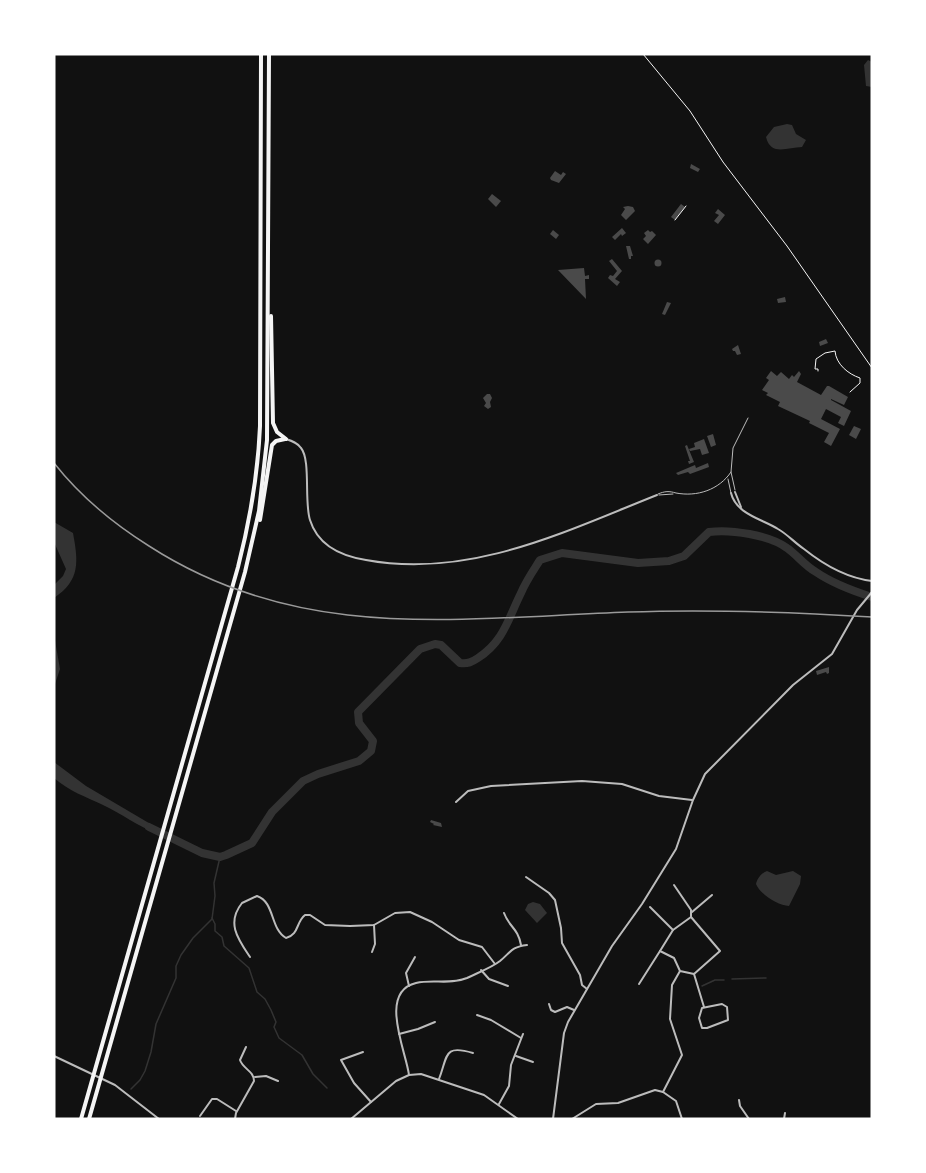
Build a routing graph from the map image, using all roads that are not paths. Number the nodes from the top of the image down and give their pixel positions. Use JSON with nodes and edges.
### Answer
{"nodes":[{"id":1,"x":261,"y":54,"type":"edge"},
{"id":2,"x":269,"y":54,"type":"edge"},
{"id":3,"x":268,"y":273,"type":"junction"},
{"id":4,"x":748,"y":418,"type":"dead end"},
{"id":5,"x":286,"y":439,"type":"junction"},
{"id":6,"x":732,"y":472,"type":"junction"},
{"id":7,"x":728,"y":477,"type":"junction"},
{"id":8,"x":733,"y":492,"type":"junction"},
{"id":9,"x":657,"y":495,"type":"joint"},
{"id":10,"x":251,"y":550,"type":"junction"},
{"id":11,"x":872,"y":581,"type":"edge"},
{"id":12,"x":872,"y":592,"type":"edge"},
{"id":13,"x":693,"y":800,"type":"junction"},
{"id":14,"x":456,"y":802,"type":"dead end"},
{"id":15,"x":526,"y":877,"type":"dead end"},
{"id":16,"x":674,"y":885,"type":"dead end"},
{"id":17,"x":712,"y":895,"type":"dead end"},
{"id":18,"x":650,"y":907,"type":"dead end"},
{"id":19,"x":692,"y":912,"type":"junction"},
{"id":20,"x":504,"y":913,"type":"dead end"},
{"id":21,"x":692,"y":917,"type":"junction"},
{"id":22,"x":374,"y":925,"type":"junction"},
{"id":23,"x":673,"y":930,"type":"junction"},
{"id":24,"x":375,"y":944,"type":"junction"},
{"id":25,"x":379,"y":945,"type":"dead end"},
{"id":26,"x":521,"y":945,"type":"junction"},
{"id":27,"x":527,"y":945,"type":"dead end"},
{"id":28,"x":660,"y":951,"type":"junction"},
{"id":29,"x":372,"y":952,"type":"dead end"},
{"id":30,"x":249,"y":957,"type":"dead end"},
{"id":31,"x":414,"y":957,"type":"dead end"},
{"id":32,"x":495,"y":964,"type":"junction"},
{"id":33,"x":481,"y":970,"type":"junction"},
{"id":34,"x":680,"y":971,"type":"junction"},
{"id":35,"x":694,"y":974,"type":"junction"},
{"id":36,"x":639,"y":984,"type":"dead end"},
{"id":37,"x":410,"y":986,"type":"junction"},
{"id":38,"x":508,"y":986,"type":"dead end"},
{"id":39,"x":587,"y":989,"type":"junction"},
{"id":40,"x":549,"y":1004,"type":"dead end"},
{"id":41,"x":704,"y":1008,"type":"junction"},
{"id":42,"x":574,"y":1010,"type":"junction"},
{"id":43,"x":477,"y":1015,"type":"dead end"},
{"id":44,"x":435,"y":1022,"type":"dead end"},
{"id":45,"x":399,"y":1034,"type":"junction"},
{"id":46,"x":523,"y":1034,"type":"dead end"},
{"id":47,"x":521,"y":1038,"type":"junction"},
{"id":48,"x":246,"y":1047,"type":"dead end"},
{"id":49,"x":363,"y":1052,"type":"dead end"},
{"id":50,"x":472,"y":1053,"type":"dead end"},
{"id":51,"x":54,"y":1056,"type":"edge"},
{"id":52,"x":515,"y":1056,"type":"junction"},
{"id":53,"x":532,"y":1062,"type":"dead end"},
{"id":54,"x":409,"y":1075,"type":"junction"},
{"id":55,"x":254,"y":1078,"type":"junction"},
{"id":56,"x":439,"y":1079,"type":"junction"},
{"id":57,"x":278,"y":1081,"type":"dead end"},
{"id":58,"x":663,"y":1092,"type":"junction"},
{"id":59,"x":739,"y":1100,"type":"dead end"},
{"id":60,"x":371,"y":1102,"type":"junction"},
{"id":61,"x":498,"y":1104,"type":"junction"},
{"id":62,"x":237,"y":1111,"type":"junction"},
{"id":63,"x":785,"y":1113,"type":"dead end"},
{"id":64,"x":200,"y":1116,"type":"dead end"},
{"id":65,"x":81,"y":1119,"type":"edge"},
{"id":66,"x":89,"y":1119,"type":"edge"},
{"id":67,"x":159,"y":1119,"type":"edge"},
{"id":68,"x":235,"y":1119,"type":"edge"},
{"id":69,"x":351,"y":1119,"type":"edge"},
{"id":70,"x":518,"y":1119,"type":"edge"},
{"id":71,"x":553,"y":1119,"type":"edge"},
{"id":72,"x":572,"y":1119,"type":"edge"},
{"id":73,"x":682,"y":1119,"type":"edge"},
{"id":74,"x":749,"y":1119,"type":"edge"},
{"id":75,"x":784,"y":1119,"type":"edge"}],
"edges":[{"from":1,"to":65,"type":"highway"},
{"from":2,"to":3,"type":"highway"},
{"from":3,"to":5,"type":"highway"},
{"from":3,"to":10,"type":"highway"},
{"from":4,"to":6,"type":"lane"},
{"from":5,"to":9,"type":"street"},
{"from":5,"to":10,"type":"highway"},
{"from":6,"to":7,"type":"lane"},
{"from":6,"to":8,"type":"lane"},
{"from":7,"to":8,"type":"lane"},
{"from":7,"to":9,"type":"lane"},
{"from":8,"to":11,"type":"street"},
{"from":10,"to":66,"type":"highway"},
{"from":12,"to":13,"type":"street"},
{"from":13,"to":14,"type":"street"},
{"from":13,"to":39,"type":"street"},
{"from":15,"to":39,"type":"street"},
{"from":16,"to":19,"type":"street"},
{"from":17,"to":19,"type":"street"},
{"from":18,"to":23,"type":"street"},
{"from":19,"to":21,"type":"street"},
{"from":20,"to":26,"type":"street"},
{"from":21,"to":23,"type":"street"},
{"from":21,"to":35,"type":"street"},
{"from":22,"to":24,"type":"street"},
{"from":22,"to":30,"type":"street"},
{"from":22,"to":32,"type":"street"},
{"from":23,"to":28,"type":"street"},
{"from":24,"to":25,"type":"street"},
{"from":24,"to":29,"type":"street"},
{"from":26,"to":27,"type":"street"},
{"from":26,"to":32,"type":"street"},
{"from":28,"to":34,"type":"street"},
{"from":28,"to":36,"type":"street"},
{"from":31,"to":37,"type":"street"},
{"from":32,"to":33,"type":"street"},
{"from":33,"to":37,"type":"street"},
{"from":33,"to":38,"type":"street"},
{"from":34,"to":35,"type":"street"},
{"from":34,"to":58,"type":"street"},
{"from":35,"to":41,"type":"street"},
{"from":37,"to":45,"type":"street"},
{"from":39,"to":42,"type":"street"},
{"from":40,"to":42,"type":"street"},
{"from":41,"to":41,"type":"street"},
{"from":42,"to":71,"type":"street"},
{"from":43,"to":47,"type":"street"},
{"from":44,"to":45,"type":"street"},
{"from":45,"to":54,"type":"street"},
{"from":46,"to":47,"type":"street"},
{"from":47,"to":52,"type":"street"},
{"from":48,"to":55,"type":"street"},
{"from":49,"to":60,"type":"street"},
{"from":50,"to":56,"type":"street"},
{"from":51,"to":67,"type":"street"},
{"from":52,"to":53,"type":"street"},
{"from":52,"to":61,"type":"street"},
{"from":54,"to":56,"type":"street"},
{"from":54,"to":60,"type":"street"},
{"from":55,"to":57,"type":"street"},
{"from":55,"to":62,"type":"street"},
{"from":56,"to":61,"type":"street"},
{"from":58,"to":72,"type":"street"},
{"from":58,"to":73,"type":"street"},
{"from":59,"to":74,"type":"street"},
{"from":60,"to":69,"type":"street"},
{"from":61,"to":70,"type":"street"},
{"from":62,"to":64,"type":"street"},
{"from":62,"to":68,"type":"street"},
{"from":63,"to":75,"type":"street"}]}
